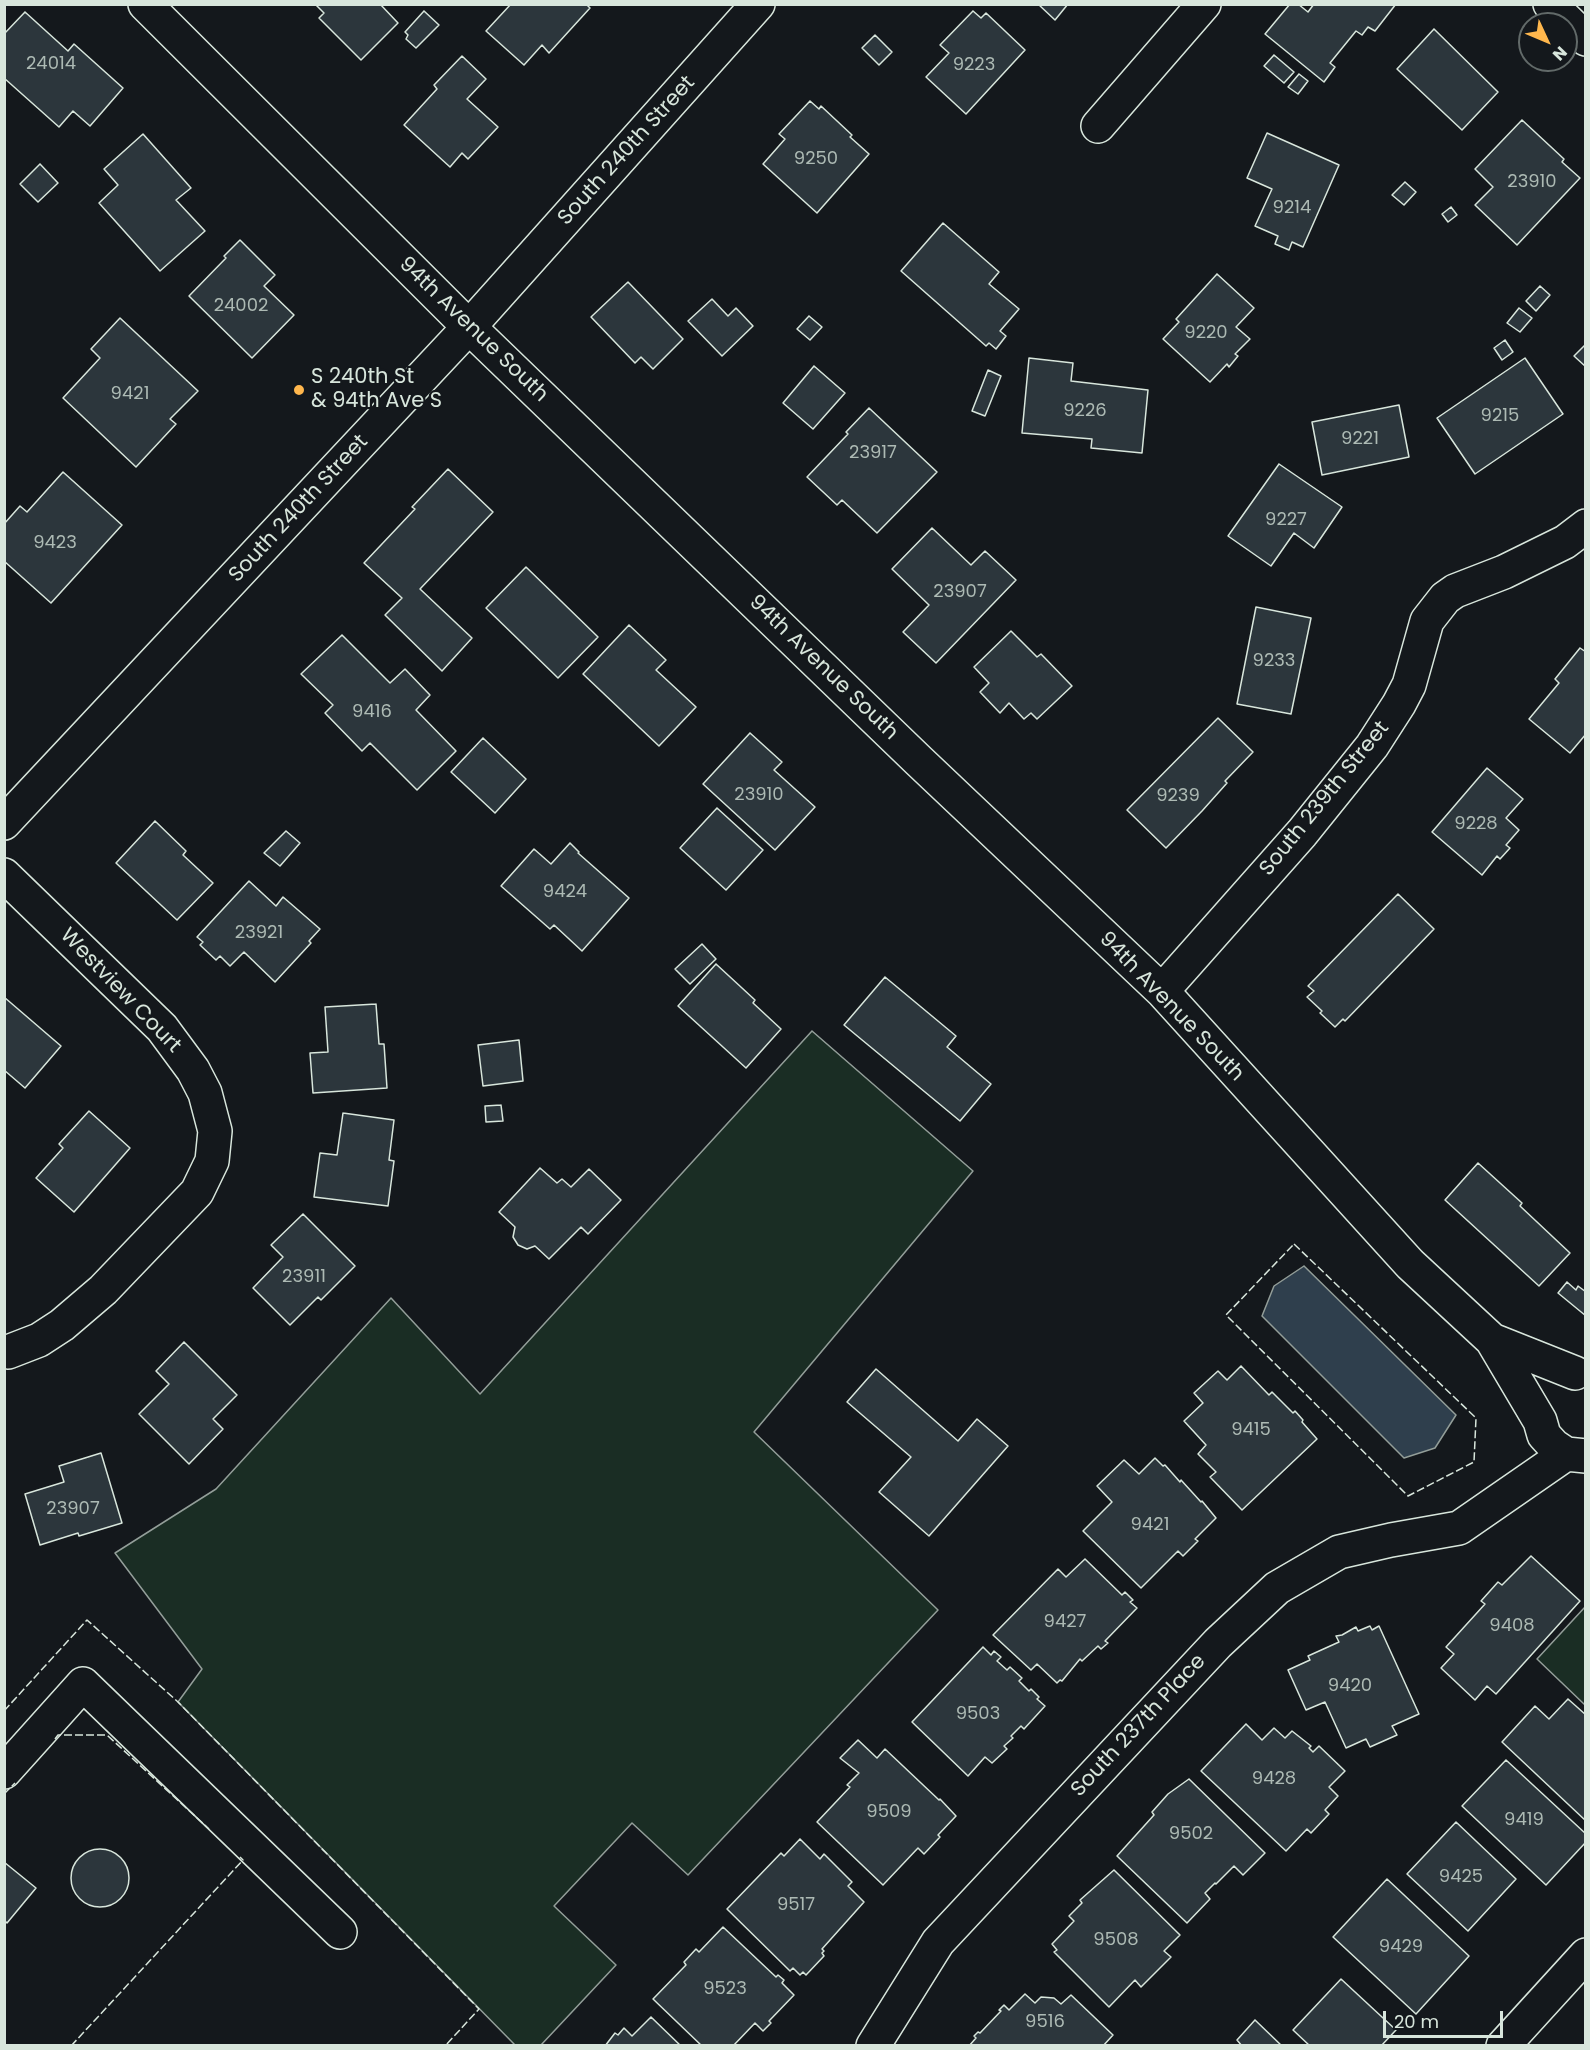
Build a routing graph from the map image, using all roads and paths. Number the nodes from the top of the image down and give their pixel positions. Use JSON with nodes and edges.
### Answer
{"nodes":[{"id":1,"x":758,"y":4,"type":"edge"},
{"id":2,"x":1203,"y":4,"type":"edge"},
{"id":3,"x":1550,"y":4,"type":"edge"},
{"id":4,"x":159,"y":9,"type":"edge"},
{"id":5,"x":1586,"y":39,"type":"edge"},
{"id":6,"x":1098,"y":126,"type":"dead end"},
{"id":7,"x":469,"y":327,"type":"junction"},
{"id":8,"x":1586,"y":526,"type":"edge"},
{"id":9,"x":4,"y":823,"type":"edge"},
{"id":10,"x":4,"y":875,"type":"edge"},
{"id":11,"x":1162,"y":991,"type":"junction"},
{"id":12,"x":1492,"y":1340,"type":"junction"},
{"id":13,"x":8,"y":1352,"type":"dead end"},
{"id":14,"x":1580,"y":1373,"type":"edge"},
{"id":15,"x":1567,"y":1447,"type":"edge"},
{"id":16,"x":4,"y":1772,"type":"edge"},
{"id":17,"x":340,"y":1932,"type":"dead end"},
{"id":18,"x":1586,"y":1955,"type":"edge"},
{"id":19,"x":873,"y":2046,"type":"edge"},
{"id":20,"x":1503,"y":2046,"type":"edge"}],
"edges":[{"from":1,"to":7,"type":"street","name":"South 240th Street"},
{"from":2,"to":6,"type":"street"},
{"from":3,"to":5,"type":"street"},
{"from":4,"to":7,"type":"street","name":"94th Avenue South"},
{"from":7,"to":9,"type":"street","name":"South 240th Street"},
{"from":7,"to":11,"type":"street","name":"94th Avenue South"},
{"from":8,"to":11,"type":"street","name":"South 239th Street"},
{"from":10,"to":13,"type":"street","name":"Westview Court"},
{"from":11,"to":12,"type":"street","name":"94th Avenue South"},
{"from":12,"to":14,"type":"street","name":"94th Avenue South"},
{"from":12,"to":15,"type":"street","name":"94th Avenue South"},
{"from":14,"to":15,"type":"street","name":"94th Avenue South"},
{"from":15,"to":19,"type":"street","name":"South 237th Place"},
{"from":16,"to":17,"type":"street"},
{"from":18,"to":20,"type":"street"}]}
